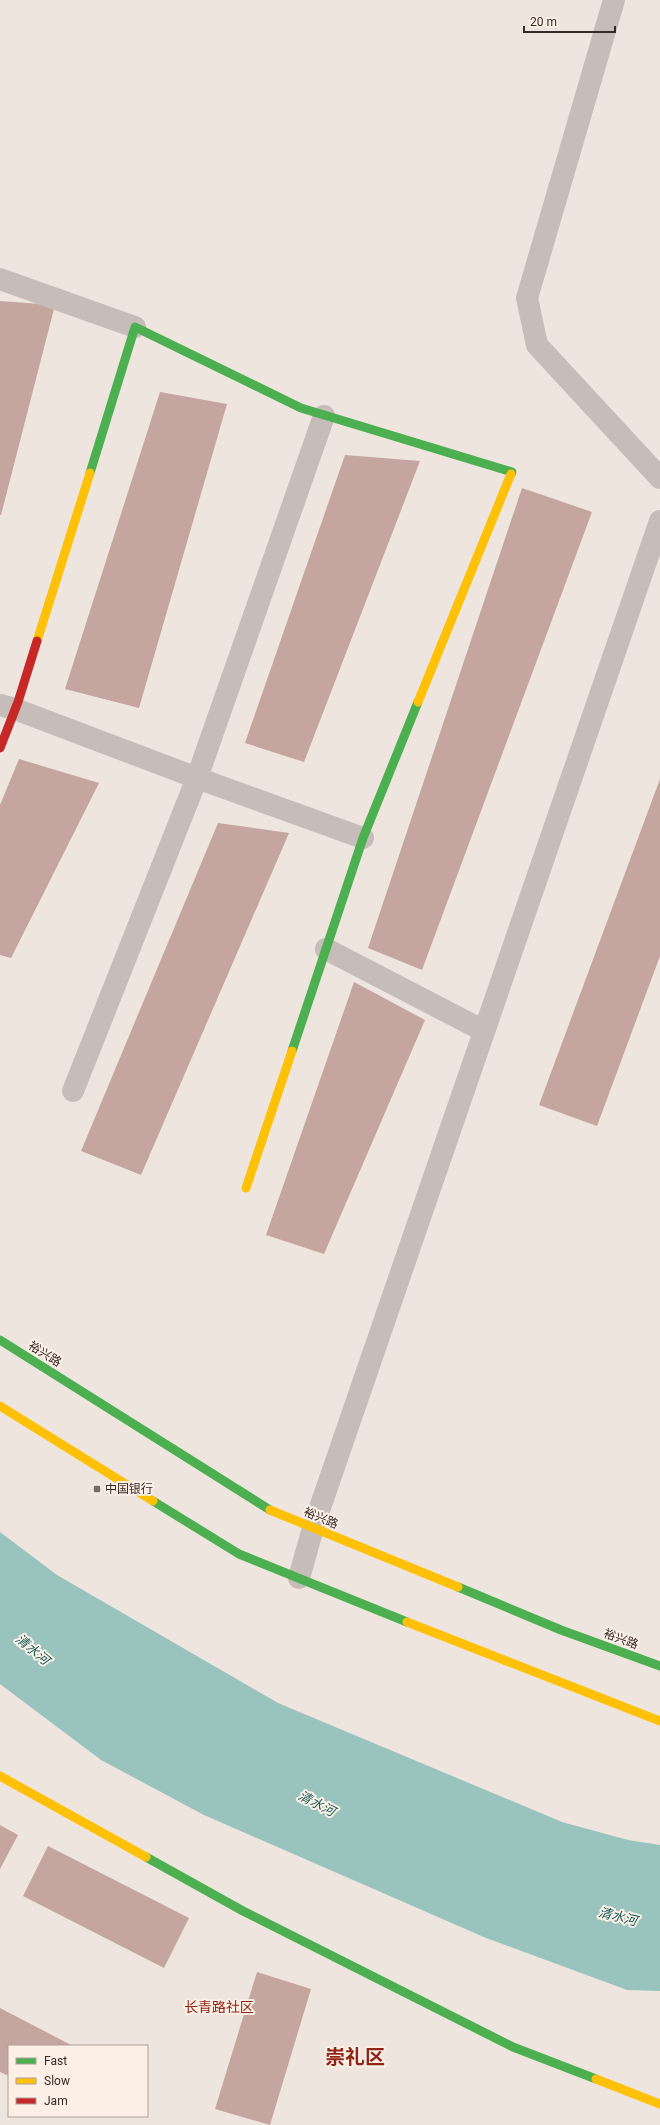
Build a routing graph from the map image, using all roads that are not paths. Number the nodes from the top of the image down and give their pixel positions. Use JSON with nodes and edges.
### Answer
{"nodes":[{"id":1,"x":614,"y":0,"type":"edge"},
{"id":2,"x":0,"y":279,"type":"edge"},
{"id":3,"x":135,"y":326,"type":"junction"},
{"id":4,"x":324,"y":416,"type":"junction"},
{"id":5,"x":660,"y":478,"type":"edge"},
{"id":6,"x":660,"y":521,"type":"edge"},
{"id":7,"x":8,"y":707,"type":"edge"},
{"id":8,"x":0,"y":748,"type":"edge"},
{"id":9,"x":197,"y":778,"type":"junction"},
{"id":10,"x":363,"y":838,"type":"junction"},
{"id":11,"x":326,"y":949,"type":"junction"},
{"id":12,"x":484,"y":1031,"type":"junction"},
{"id":13,"x":73,"y":1091,"type":"dead end"},
{"id":14,"x":246,"y":1188,"type":"dead end"},
{"id":15,"x":0,"y":1340,"type":"edge"},
{"id":16,"x":0,"y":1406,"type":"edge"},
{"id":17,"x":313,"y":1528,"type":"junction"},
{"id":18,"x":299,"y":1578,"type":"junction"},
{"id":19,"x":660,"y":1666,"type":"edge"},
{"id":20,"x":660,"y":1721,"type":"edge"},
{"id":21,"x":0,"y":1776,"type":"edge"},
{"id":22,"x":660,"y":2104,"type":"edge"}],
"edges":[{"from":1,"to":5,"type":"street"},
{"from":2,"to":3,"type":"street"},
{"from":3,"to":4,"type":"street"},
{"from":3,"to":7,"type":"street"},
{"from":4,"to":9,"type":"street"},
{"from":4,"to":10,"type":"street"},
{"from":6,"to":12,"type":"street"},
{"from":7,"to":8,"type":"street"},
{"from":7,"to":9,"type":"street"},
{"from":9,"to":10,"type":"street"},
{"from":9,"to":13,"type":"street"},
{"from":10,"to":11,"type":"street"},
{"from":11,"to":12,"type":"street"},
{"from":11,"to":14,"type":"street"},
{"from":12,"to":17,"type":"street"},
{"from":15,"to":17,"type":"street","name":"裕兴路"},
{"from":16,"to":18,"type":"street"},
{"from":17,"to":18,"type":"street"},
{"from":17,"to":19,"type":"street","name":"裕兴路"},
{"from":18,"to":20,"type":"street"},
{"from":21,"to":22,"type":"street"}]}
